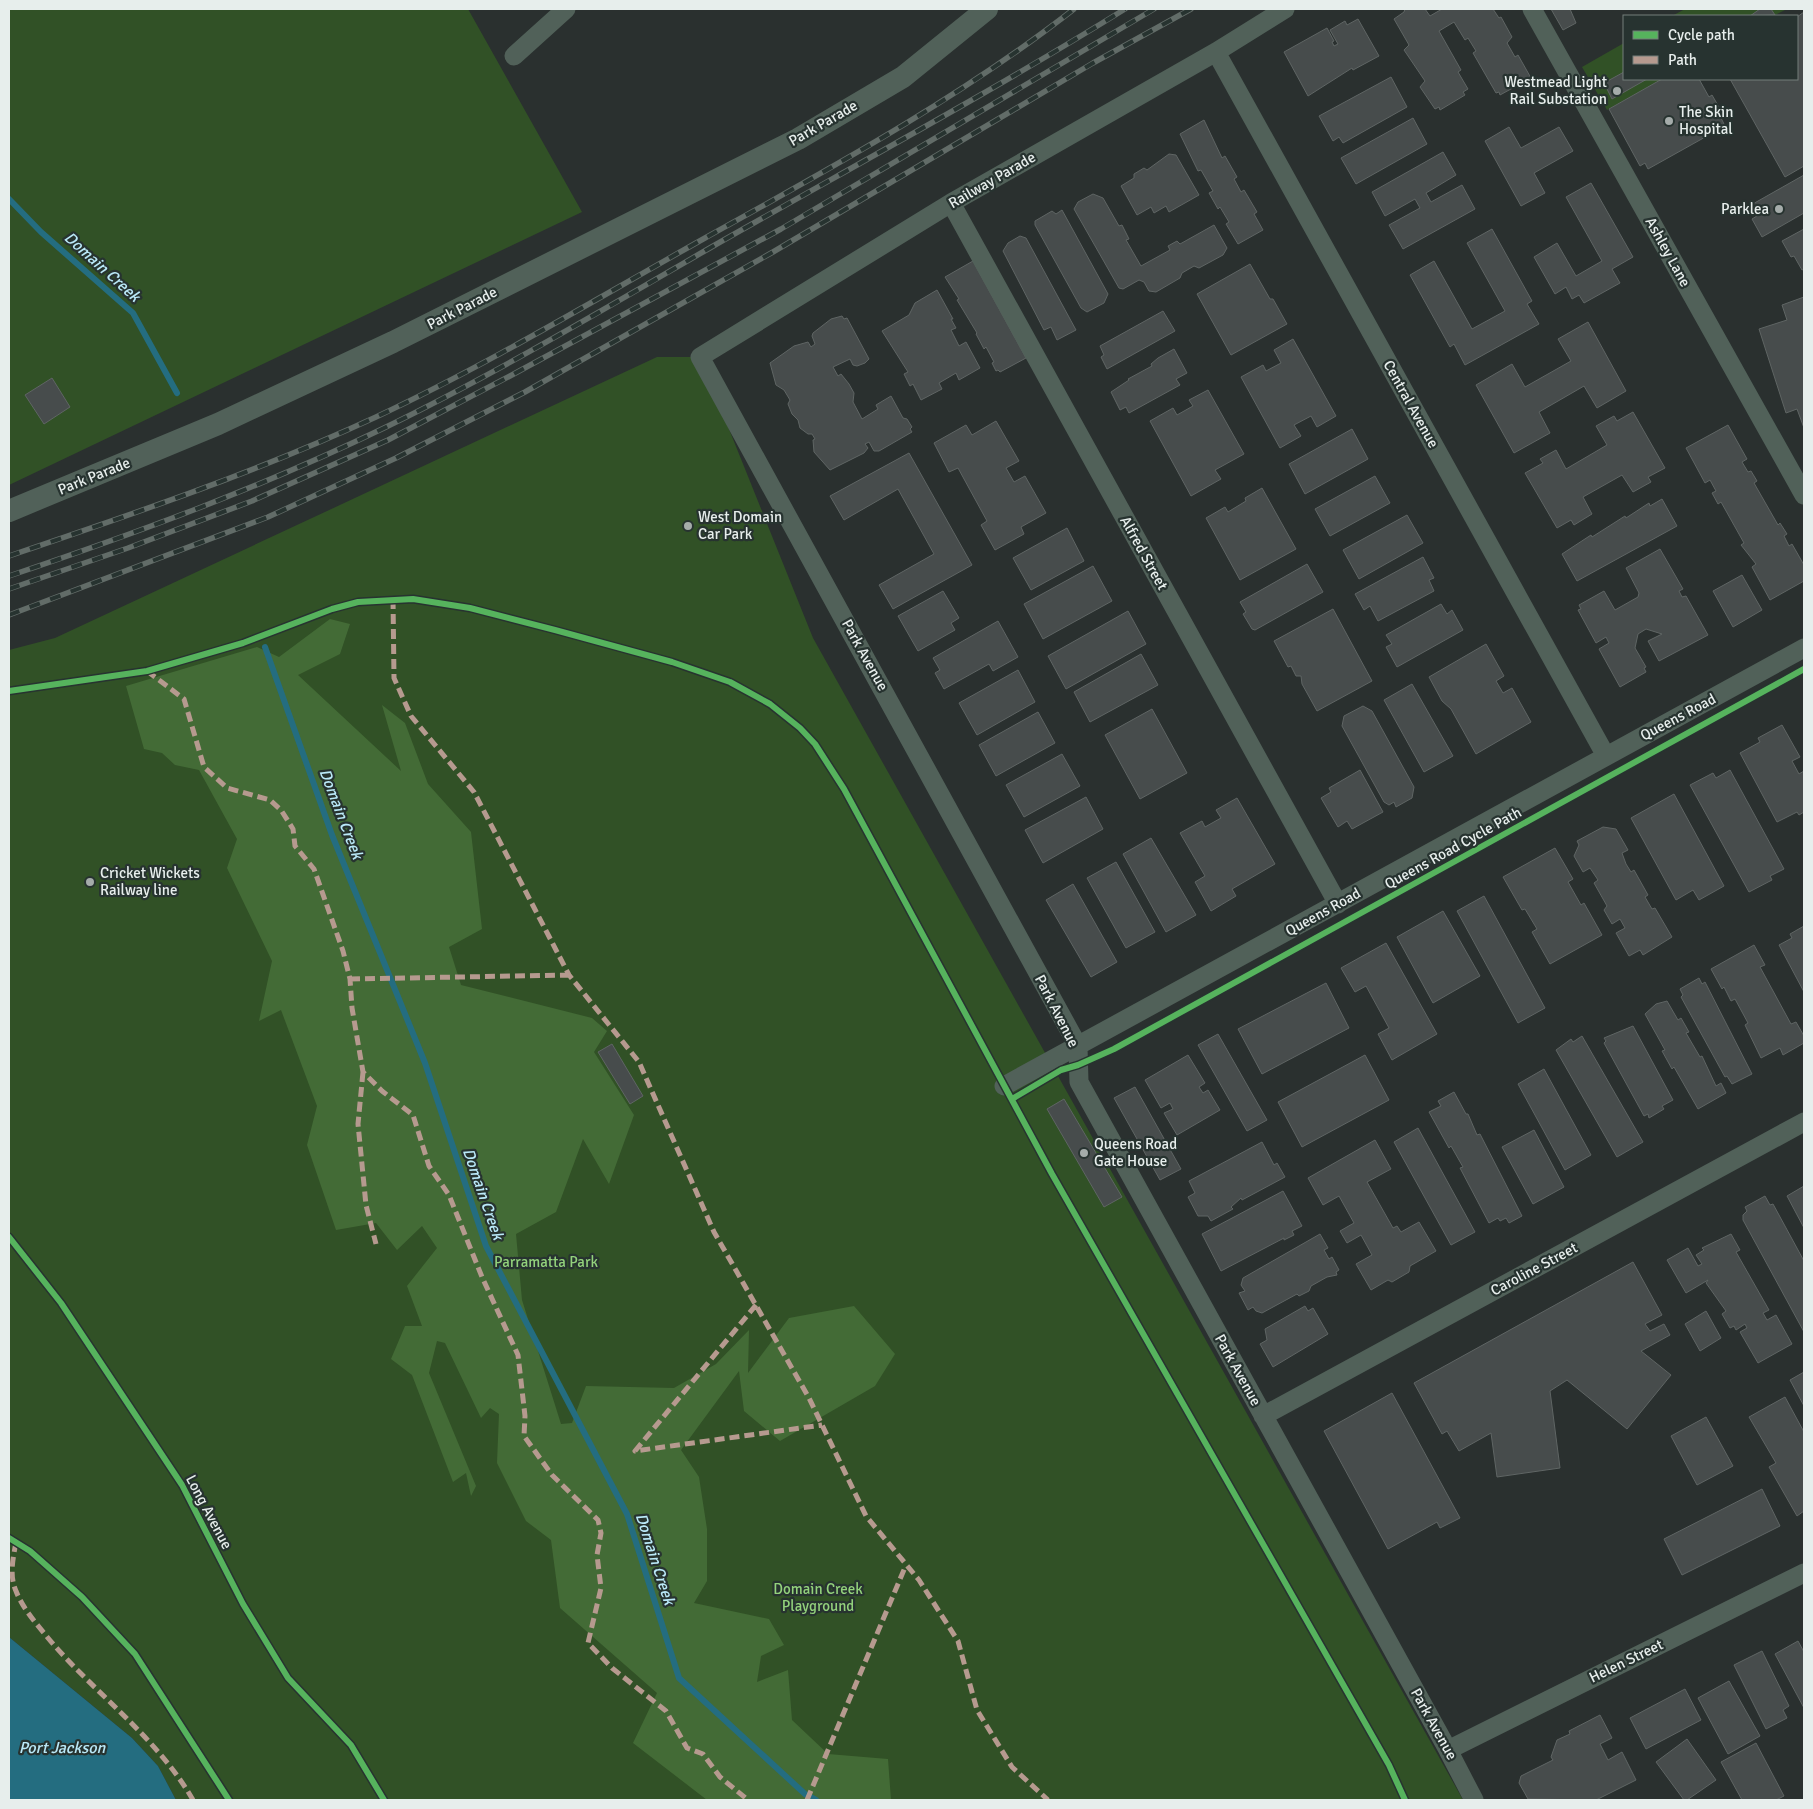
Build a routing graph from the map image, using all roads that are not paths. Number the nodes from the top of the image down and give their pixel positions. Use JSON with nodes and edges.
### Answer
{"nodes":[{"id":1,"x":566,"y":9,"type":"edge"},
{"id":2,"x":987,"y":9,"type":"edge"},
{"id":3,"x":1285,"y":9,"type":"edge"},
{"id":4,"x":1532,"y":9,"type":"edge"},
{"id":5,"x":1216,"y":52,"type":"junction"},
{"id":6,"x":514,"y":56,"type":"dead end"},
{"id":7,"x":951,"y":204,"type":"junction"},
{"id":8,"x":700,"y":356,"type":"joint"},
{"id":9,"x":1804,"y":495,"type":"edge"},
{"id":10,"x":9,"y":511,"type":"edge"},
{"id":11,"x":1804,"y":648,"type":"edge"},
{"id":12,"x":1606,"y":756,"type":"junction"},
{"id":13,"x":1338,"y":904,"type":"junction"},
{"id":14,"x":1078,"y":1046,"type":"junction"},
{"id":15,"x":1004,"y":1086,"type":"dead end"},
{"id":16,"x":1804,"y":1122,"type":"edge"},
{"id":17,"x":1264,"y":1416,"type":"junction"},
{"id":18,"x":1804,"y":1573,"type":"edge"},
{"id":19,"x":1448,"y":1750,"type":"junction"},
{"id":20,"x":1474,"y":1800,"type":"edge"}],
"edges":[{"from":1,"to":6,"type":"street"},
{"from":2,"to":10,"type":"street","name":"Park Parade"},
{"from":3,"to":5,"type":"street","name":"Railway Parade"},
{"from":4,"to":9,"type":"street","name":"Ashley Lane"},
{"from":5,"to":7,"type":"street","name":"Railway Parade"},
{"from":5,"to":12,"type":"street","name":"Central Avenue"},
{"from":7,"to":8,"type":"street","name":"Railway Parade"},
{"from":7,"to":13,"type":"street","name":"Alfred Street"},
{"from":8,"to":14,"type":"street","name":"Park Avenue"},
{"from":11,"to":12,"type":"street","name":"Queens Road"},
{"from":12,"to":13,"type":"street","name":"Queens Road"},
{"from":13,"to":14,"type":"street","name":"Queens Road"},
{"from":14,"to":15,"type":"street","name":"Queens Road"},
{"from":14,"to":17,"type":"street","name":"Park Avenue"},
{"from":16,"to":17,"type":"street","name":"Caroline Street"},
{"from":17,"to":19,"type":"street","name":"Park Avenue"},
{"from":18,"to":19,"type":"street","name":"Helen Street"},
{"from":19,"to":20,"type":"street","name":"Park Avenue"}]}
